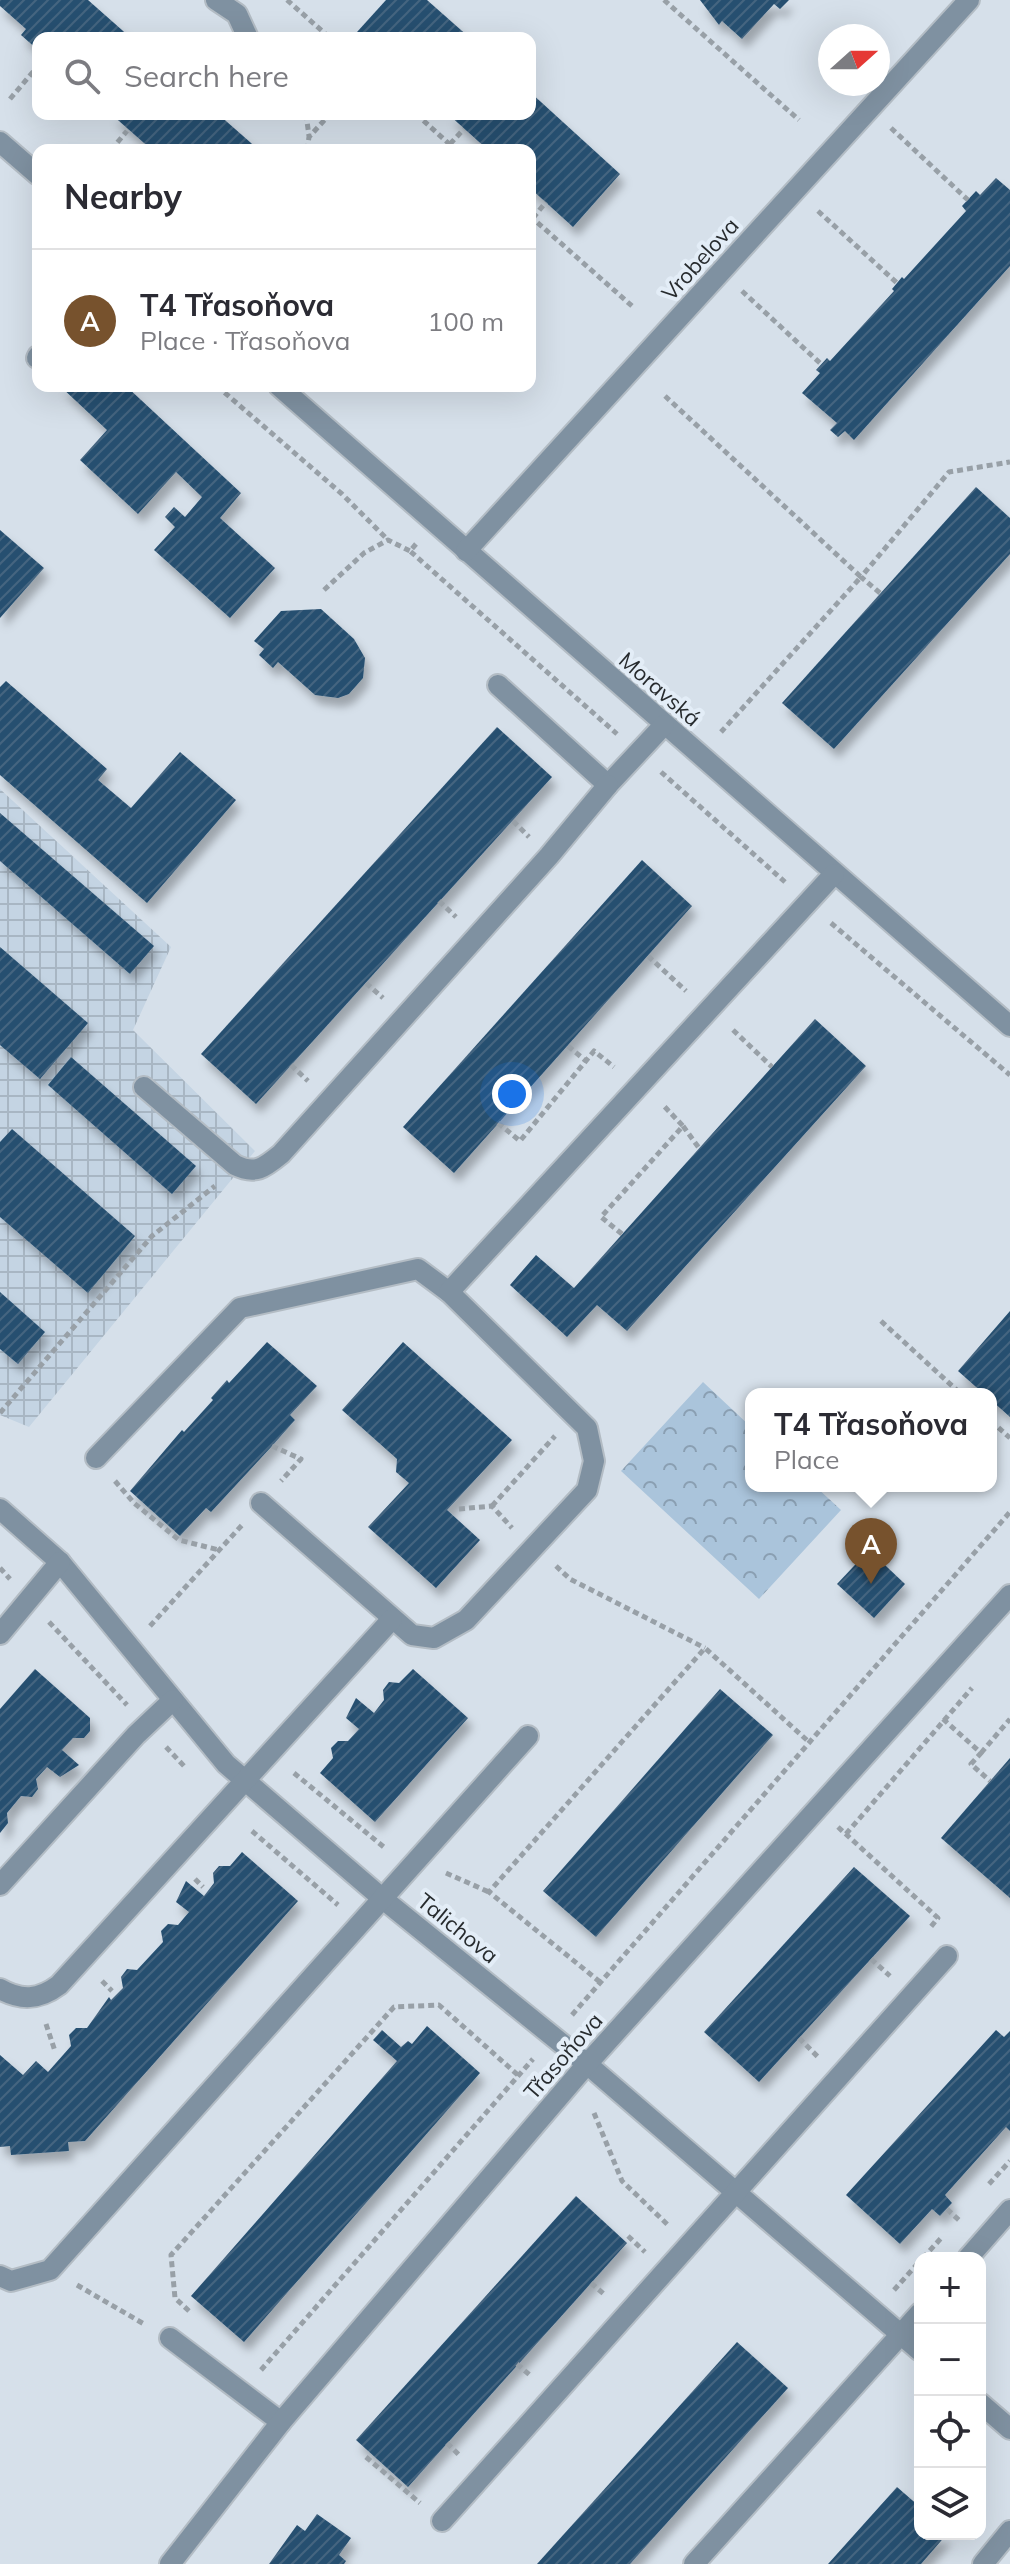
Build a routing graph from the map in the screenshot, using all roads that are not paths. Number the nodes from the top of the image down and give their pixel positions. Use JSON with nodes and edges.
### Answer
{"nodes":[{"id":1,"x":216,"y":0,"type":"edge"},
{"id":2,"x":969,"y":0,"type":"edge"},
{"id":3,"x":243,"y":7,"type":"edge"},
{"id":4,"x":247,"y":32,"type":"edge"},
{"id":5,"x":0,"y":142,"type":"edge"},
{"id":6,"x":32,"y":170,"type":"edge"},
{"id":7,"x":286,"y":392,"type":"edge"},
{"id":8,"x":466,"y":551,"type":"junction"},
{"id":9,"x":498,"y":685,"type":"dead end"},
{"id":10,"x":664,"y":725,"type":"junction"},
{"id":11,"x":608,"y":785,"type":"junction"},
{"id":12,"x":834,"y":874,"type":"junction"},
{"id":13,"x":1010,"y":1026,"type":"edge"},
{"id":14,"x":144,"y":1087,"type":"dead end"},
{"id":15,"x":449,"y":1292,"type":"junction"},
{"id":16,"x":99,"y":1455,"type":"road end"},
{"id":17,"x":261,"y":1503,"type":"road end"},
{"id":18,"x":0,"y":1509,"type":"edge"},
{"id":19,"x":60,"y":1562,"type":"junction"},
{"id":20,"x":1009,"y":1600,"type":"edge"},
{"id":21,"x":392,"y":1619,"type":"junction"},
{"id":22,"x":0,"y":1634,"type":"edge"},
{"id":23,"x":173,"y":1700,"type":"junction"},
{"id":24,"x":528,"y":1736,"type":"dead end"},
{"id":25,"x":245,"y":1780,"type":"junction"},
{"id":26,"x":0,"y":1885,"type":"edge"},
{"id":27,"x":383,"y":1899,"type":"junction"},
{"id":28,"x":947,"y":1956,"type":"dead end"},
{"id":29,"x":0,"y":1989,"type":"edge"},
{"id":30,"x":587,"y":2064,"type":"junction"},
{"id":31,"x":737,"y":2193,"type":"junction"},
{"id":32,"x":1010,"y":2210,"type":"edge"},
{"id":33,"x":973,"y":2252,"type":"edge"},
{"id":34,"x":0,"y":2276,"type":"edge"},
{"id":35,"x":914,"y":2320,"type":"edge"},
{"id":36,"x":901,"y":2335,"type":"junction"},
{"id":37,"x":170,"y":2338,"type":"road end"},
{"id":38,"x":914,"y":2346,"type":"edge"},
{"id":39,"x":986,"y":2408,"type":"edge"},
{"id":40,"x":281,"y":2422,"type":"junction"},
{"id":41,"x":1010,"y":2429,"type":"edge"},
{"id":42,"x":442,"y":2521,"type":"road end"},
{"id":43,"x":1010,"y":2531,"type":"edge"},
{"id":44,"x":170,"y":2564,"type":"edge"},
{"id":45,"x":694,"y":2564,"type":"edge"},
{"id":46,"x":983,"y":2564,"type":"edge"}],
"edges":[{"from":1,"to":3,"type":"street"},
{"from":2,"to":8,"type":"street","name":"Vrobelova"},
{"from":3,"to":4,"type":"street"},
{"from":5,"to":6,"type":"street"},
{"from":7,"to":8,"type":"street","name":"Moravská"},
{"from":8,"to":10,"type":"street","name":"Moravská"},
{"from":9,"to":11,"type":"street"},
{"from":10,"to":11,"type":"street"},
{"from":10,"to":12,"type":"street","name":"Moravská"},
{"from":11,"to":14,"type":"street"},
{"from":12,"to":13,"type":"street","name":"Moravská"},
{"from":12,"to":15,"type":"street"},
{"from":15,"to":16,"type":"street"},
{"from":15,"to":21,"type":"street"},
{"from":17,"to":21,"type":"street"},
{"from":18,"to":19,"type":"street","name":"Talichova"},
{"from":19,"to":22,"type":"street"},
{"from":19,"to":23,"type":"street","name":"Talichova"},
{"from":20,"to":30,"type":"street","name":"Třasoňova"},
{"from":21,"to":25,"type":"street"},
{"from":23,"to":25,"type":"street","name":"Talichova"},
{"from":23,"to":26,"type":"street"},
{"from":24,"to":27,"type":"street"},
{"from":25,"to":27,"type":"street","name":"Talichova"},
{"from":25,"to":29,"type":"street"},
{"from":27,"to":30,"type":"street","name":"Talichova"},
{"from":27,"to":34,"type":"street"},
{"from":28,"to":31,"type":"street"},
{"from":30,"to":31,"type":"street","name":"Talichova"},
{"from":30,"to":40,"type":"street","name":"Třasoňova"},
{"from":31,"to":36,"type":"street","name":"Talichova"},
{"from":31,"to":42,"type":"street"},
{"from":32,"to":33,"type":"street"},
{"from":35,"to":36,"type":"street"},
{"from":36,"to":38,"type":"street","name":"Talichova"},
{"from":36,"to":45,"type":"street"},
{"from":37,"to":40,"type":"street"},
{"from":39,"to":41,"type":"street"},
{"from":40,"to":44,"type":"street","name":"Třasoňova"},
{"from":43,"to":46,"type":"street"}]}
